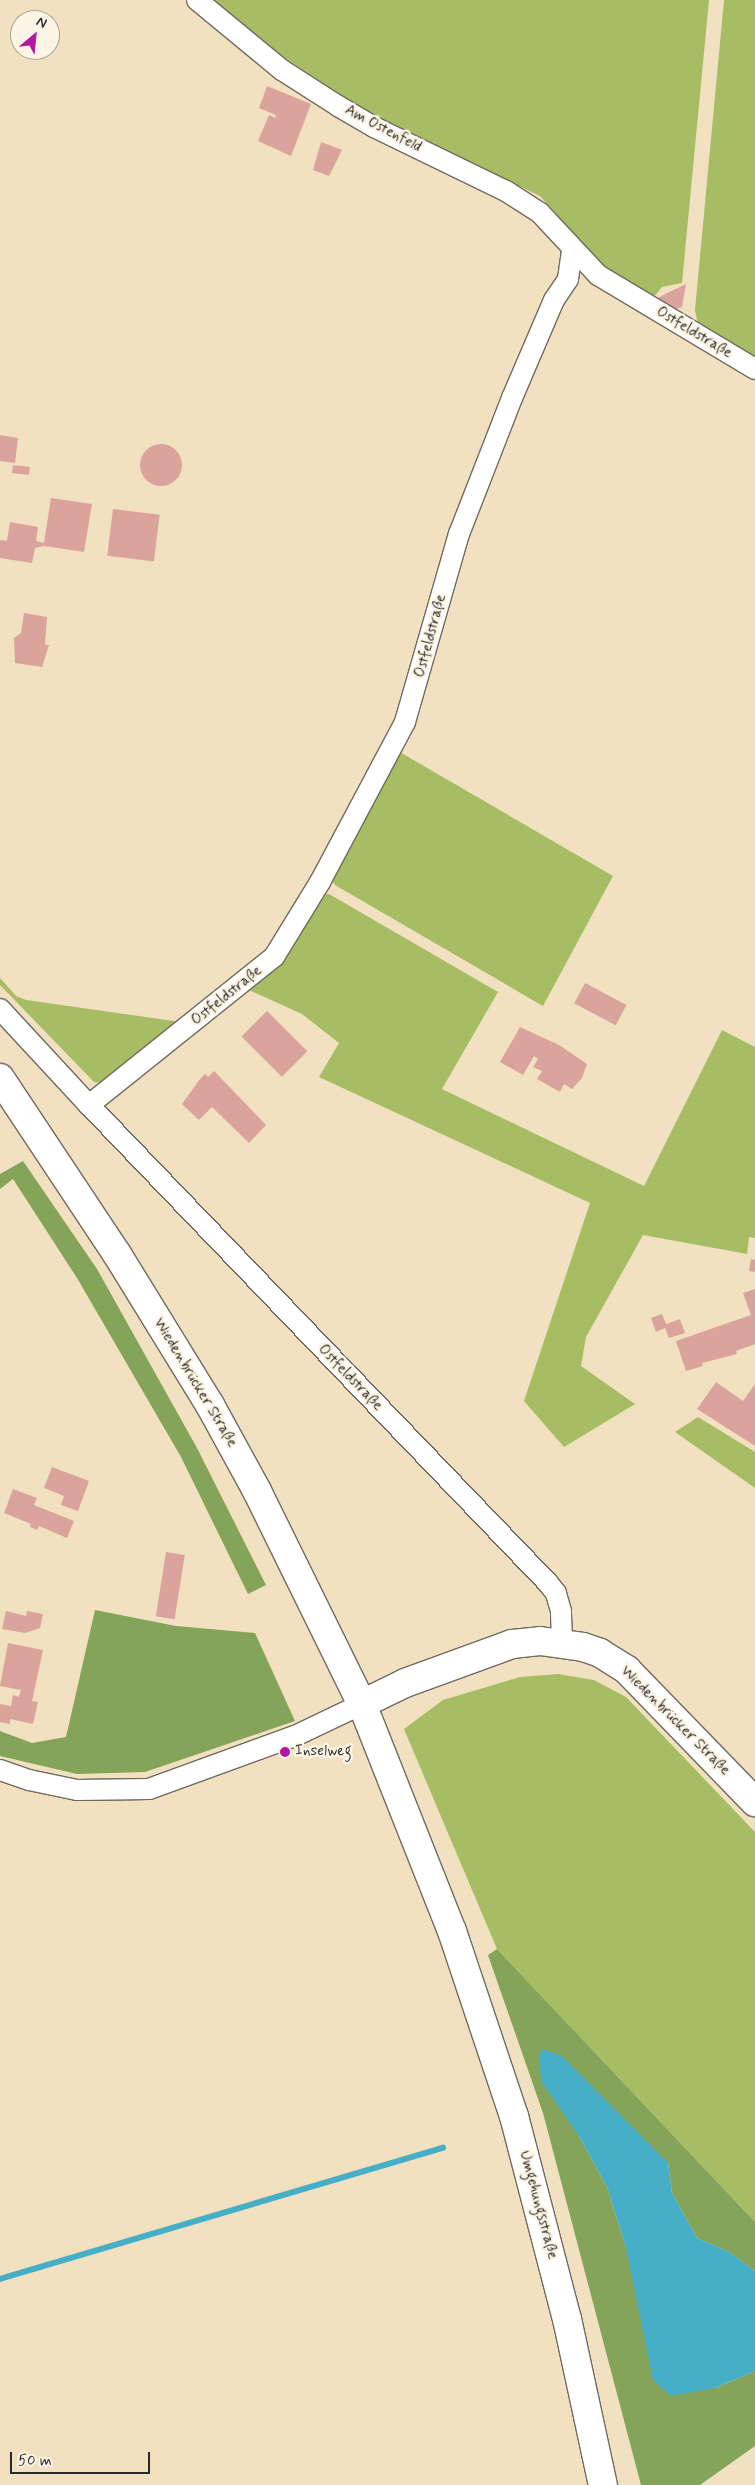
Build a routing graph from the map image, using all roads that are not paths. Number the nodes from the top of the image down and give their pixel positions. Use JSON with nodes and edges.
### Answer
{"nodes":[{"id":1,"x":197,"y":0,"type":"edge"},
{"id":2,"x":572,"y":250,"type":"junction"},
{"id":3,"x":598,"y":275,"type":"junction"},
{"id":4,"x":568,"y":280,"type":"junction"},
{"id":5,"x":755,"y":369,"type":"edge"},
{"id":6,"x":0,"y":1009,"type":"edge"},
{"id":7,"x":0,"y":1078,"type":"edge"},
{"id":8,"x":89,"y":1105,"type":"junction"},
{"id":9,"x":562,"y":1642,"type":"junction"},
{"id":10,"x":362,"y":1704,"type":"junction"},
{"id":11,"x":0,"y":1770,"type":"edge"},
{"id":12,"x":755,"y":1802,"type":"edge"},
{"id":13,"x":452,"y":1931,"type":"joint"},
{"id":14,"x":603,"y":2485,"type":"edge"}],
"edges":[{"from":1,"to":2,"type":"street","name":"Am Ostenfeld"},
{"from":2,"to":3,"type":"street","name":"Am Ostenfeld"},
{"from":2,"to":4,"type":"street"},
{"from":3,"to":4,"type":"street"},
{"from":3,"to":5,"type":"street","name":"Ostfeldstraße"},
{"from":4,"to":8,"type":"street","name":"Ostfeldstraße"},
{"from":6,"to":8,"type":"street","name":"Ostfeldstraße"},
{"from":7,"to":10,"type":"main road","name":"Wiedenbrücker Straße"},
{"from":8,"to":9,"type":"street","name":"Ostfeldstraße"},
{"from":9,"to":10,"type":"main road","name":"Wiedenbrücker Straße"},
{"from":9,"to":12,"type":"main road","name":"Wiedenbrücker Straße"},
{"from":10,"to":11,"type":"street"},
{"from":10,"to":13,"type":"main road","name":"Wiedenbrücker Straße"},
{"from":13,"to":14,"type":"main road","name":"Umgehungsstraße"}]}
